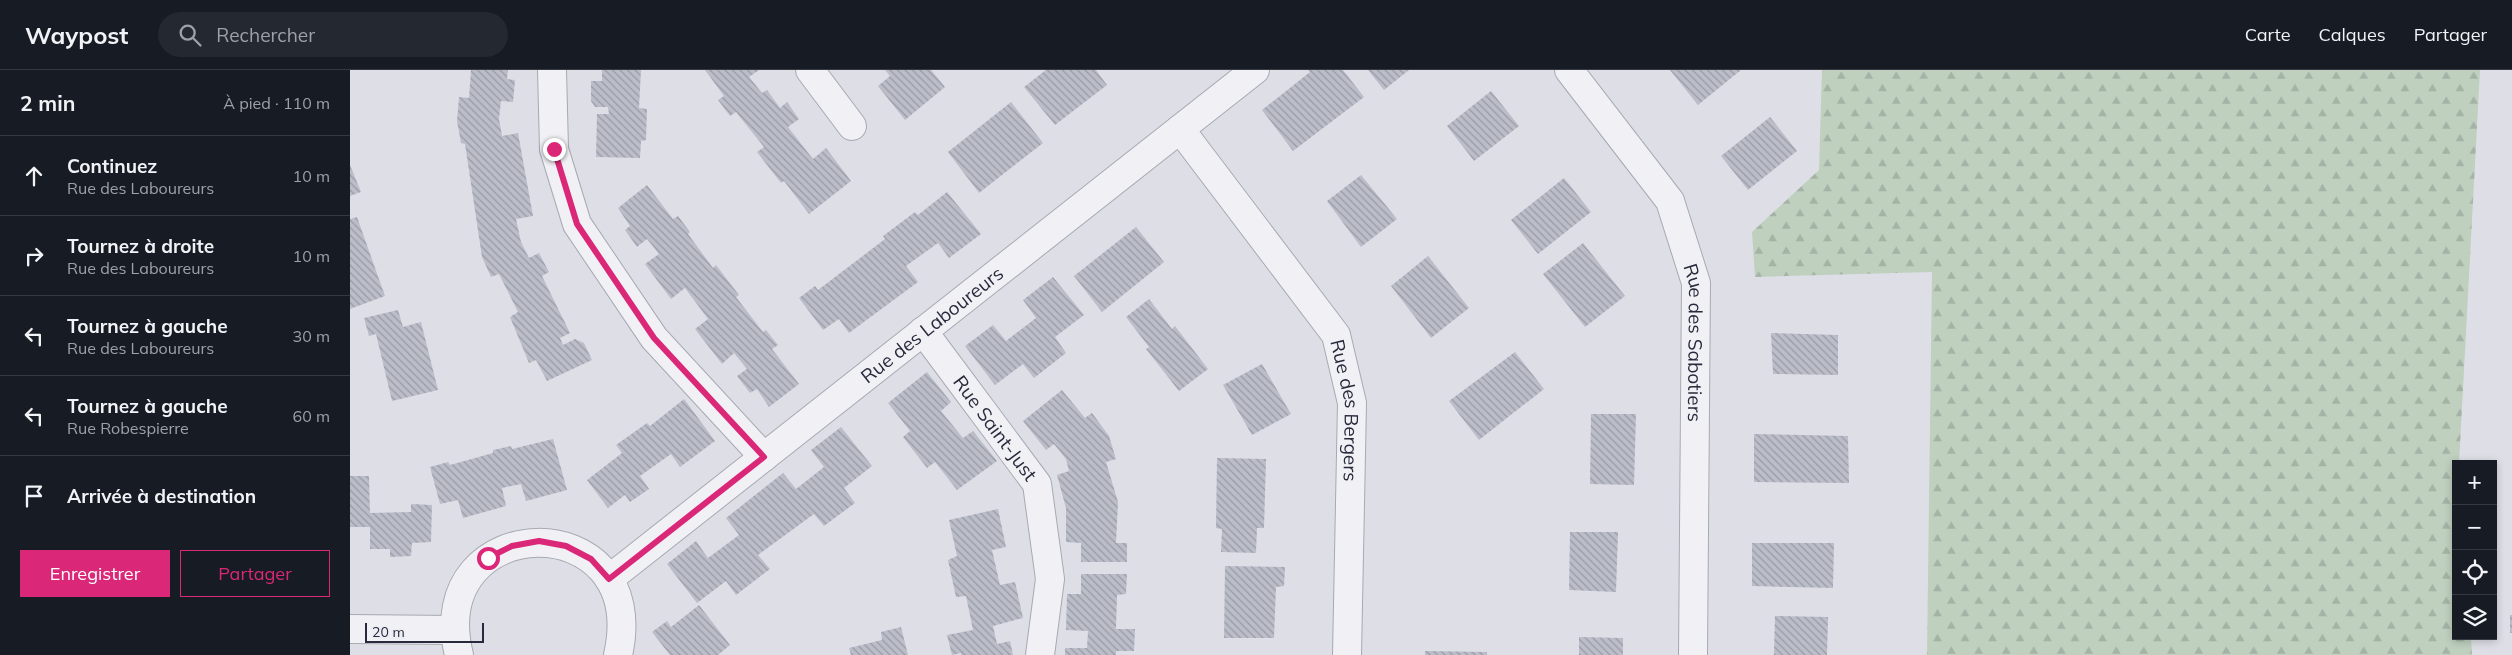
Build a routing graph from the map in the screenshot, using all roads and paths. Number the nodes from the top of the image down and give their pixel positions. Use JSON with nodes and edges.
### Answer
{"nodes":[{"id":1,"x":552,"y":70,"type":"edge"},
{"id":2,"x":810,"y":70,"type":"edge"},
{"id":3,"x":1255,"y":70,"type":"edge"},
{"id":4,"x":1569,"y":70,"type":"edge"},
{"id":5,"x":852,"y":126,"type":"dead end"},
{"id":6,"x":1180,"y":129,"type":"junction"},
{"id":7,"x":924,"y":331,"type":"junction"},
{"id":8,"x":764,"y":457,"type":"junction"},
{"id":9,"x":609,"y":579,"type":"junction"},
{"id":10,"x":350,"y":629,"type":"edge"},
{"id":11,"x":456,"y":643,"type":"edge"},
{"id":12,"x":618,"y":655,"type":"edge"},
{"id":13,"x":1040,"y":655,"type":"edge"},
{"id":14,"x":1347,"y":655,"type":"edge"},
{"id":15,"x":1693,"y":655,"type":"edge"}],
"edges":[{"from":1,"to":8,"type":"street"},
{"from":2,"to":5,"type":"street"},
{"from":3,"to":6,"type":"street","name":"Rue des Laboureurs"},
{"from":4,"to":15,"type":"street","name":"Rue des Sabotiers"},
{"from":6,"to":7,"type":"street","name":"Rue des Laboureurs"},
{"from":6,"to":14,"type":"street","name":"Rue des Bergers"},
{"from":7,"to":8,"type":"street","name":"Rue des Laboureurs"},
{"from":7,"to":13,"type":"street","name":"Rue Saint-Just"},
{"from":8,"to":9,"type":"street","name":"Rue des Laboureurs"},
{"from":9,"to":11,"type":"street"},
{"from":9,"to":12,"type":"street"},
{"from":10,"to":11,"type":"street"}]}
